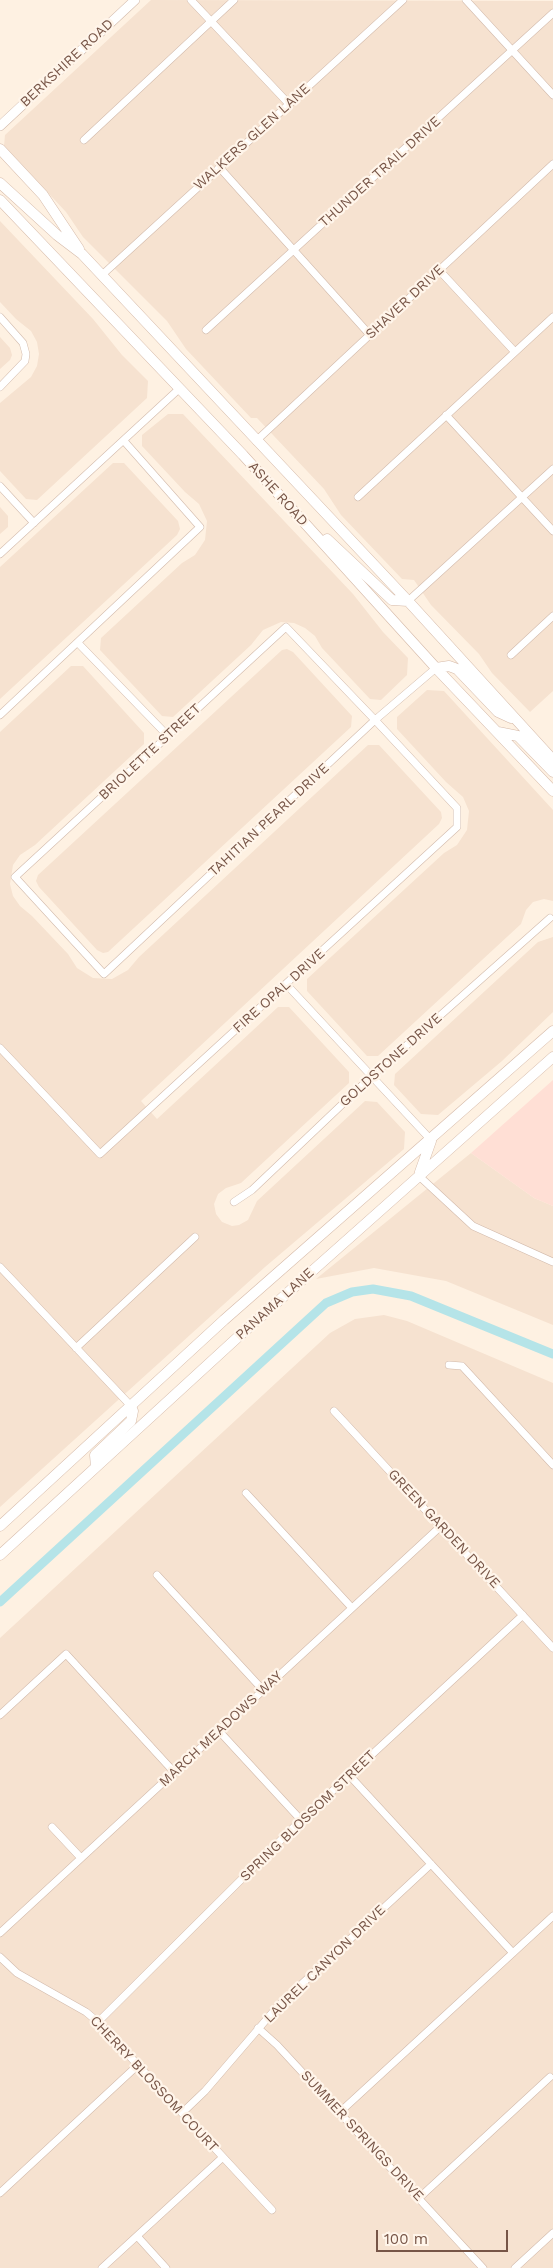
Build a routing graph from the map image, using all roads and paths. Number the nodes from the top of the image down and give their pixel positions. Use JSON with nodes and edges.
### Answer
{"nodes":[{"id":1,"x":135,"y":0,"type":"edge"},
{"id":2,"x":191,"y":0,"type":"edge"},
{"id":3,"x":234,"y":0,"type":"edge"},
{"id":4,"x":403,"y":0,"type":"edge"},
{"id":5,"x":466,"y":0,"type":"edge"},
{"id":6,"x":553,"y":13,"type":"edge"},
{"id":7,"x":211,"y":22,"type":"junction"},
{"id":8,"x":512,"y":50,"type":"junction"},
{"id":9,"x":553,"y":95,"type":"edge"},
{"id":10,"x":289,"y":104,"type":"junction"},
{"id":11,"x":0,"y":126,"type":"edge"},
{"id":12,"x":84,"y":140,"type":"dead end"},
{"id":13,"x":0,"y":149,"type":"edge"},
{"id":14,"x":553,"y":164,"type":"edge"},
{"id":15,"x":219,"y":167,"type":"junction"},
{"id":16,"x":0,"y":183,"type":"edge"},
{"id":17,"x":0,"y":200,"type":"edge"},
{"id":18,"x":294,"y":250,"type":"junction"},
{"id":19,"x":82,"y":254,"type":"junction"},
{"id":20,"x":439,"y":270,"type":"junction"},
{"id":21,"x":102,"y":275,"type":"junction"},
{"id":22,"x":553,"y":317,"type":"edge"},
{"id":23,"x":0,"y":318,"type":"edge"},
{"id":24,"x":206,"y":330,"type":"dead end"},
{"id":25,"x":370,"y":335,"type":"junction"},
{"id":26,"x":516,"y":352,"type":"junction"},
{"id":27,"x":0,"y":387,"type":"edge"},
{"id":28,"x":180,"y":388,"type":"junction"},
{"id":29,"x":446,"y":415,"type":"junction"},
{"id":30,"x":124,"y":441,"type":"junction"},
{"id":31,"x":256,"y":441,"type":"junction"},
{"id":32,"x":553,"y":469,"type":"edge"},
{"id":33,"x":0,"y":486,"type":"edge"},
{"id":34,"x":358,"y":496,"type":"dead end"},
{"id":35,"x":522,"y":497,"type":"junction"},
{"id":36,"x":34,"y":523,"type":"junction"},
{"id":37,"x":553,"y":531,"type":"edge"},
{"id":38,"x":317,"y":536,"type":"junction"},
{"id":39,"x":0,"y":554,"type":"edge"},
{"id":40,"x":408,"y":601,"type":"junction"},
{"id":41,"x":553,"y":616,"type":"edge"},
{"id":42,"x":78,"y":643,"type":"junction"},
{"id":43,"x":512,"y":655,"type":"dead end"},
{"id":44,"x":436,"y":668,"type":"junction"},
{"id":45,"x":0,"y":715,"type":"edge"},
{"id":46,"x":514,"y":718,"type":"junction"},
{"id":47,"x":376,"y":720,"type":"junction"},
{"id":48,"x":498,"y":732,"type":"junction"},
{"id":49,"x":168,"y":736,"type":"junction"},
{"id":50,"x":553,"y":760,"type":"edge"},
{"id":51,"x":553,"y":772,"type":"edge"},
{"id":52,"x":553,"y":791,"type":"edge"},
{"id":53,"x":15,"y":877,"type":"joint"},
{"id":54,"x":550,"y":918,"type":"dead end"},
{"id":55,"x":286,"y":984,"type":"junction"},
{"id":56,"x":553,"y":1031,"type":"edge"},
{"id":57,"x":0,"y":1048,"type":"edge"},
{"id":58,"x":553,"y":1057,"type":"edge"},
{"id":59,"x":372,"y":1076,"type":"junction"},
{"id":60,"x":431,"y":1140,"type":"junction"},
{"id":61,"x":419,"y":1176,"type":"junction"},
{"id":62,"x":234,"y":1202,"type":"dead end"},
{"id":63,"x":194,"y":1237,"type":"dead end"},
{"id":64,"x":553,"y":1262,"type":"edge"},
{"id":65,"x":0,"y":1266,"type":"edge"},
{"id":66,"x":76,"y":1348,"type":"junction"},
{"id":67,"x":449,"y":1365,"type":"dead end"},
{"id":68,"x":131,"y":1406,"type":"junction"},
{"id":69,"x":334,"y":1411,"type":"dead end"},
{"id":70,"x":553,"y":1465,"type":"edge"},
{"id":71,"x":96,"y":1467,"type":"junction"},
{"id":72,"x":246,"y":1492,"type":"dead end"},
{"id":73,"x":0,"y":1526,"type":"edge"},
{"id":74,"x":441,"y":1526,"type":"junction"},
{"id":75,"x":0,"y":1555,"type":"edge"},
{"id":76,"x":157,"y":1574,"type":"dead end"},
{"id":77,"x":352,"y":1608,"type":"junction"},
{"id":78,"x":523,"y":1615,"type":"junction"},
{"id":79,"x":553,"y":1648,"type":"edge"},
{"id":80,"x":264,"y":1690,"type":"junction"},
{"id":81,"x":0,"y":1715,"type":"edge"},
{"id":82,"x":219,"y":1731,"type":"junction"},
{"id":83,"x":174,"y":1772,"type":"junction"},
{"id":84,"x":349,"y":1776,"type":"junction"},
{"id":85,"x":301,"y":1820,"type":"junction"},
{"id":86,"x":52,"y":1827,"type":"dead end"},
{"id":87,"x":81,"y":1858,"type":"junction"},
{"id":88,"x":431,"y":1864,"type":"junction"},
{"id":89,"x":553,"y":1916,"type":"edge"},
{"id":90,"x":0,"y":1932,"type":"edge"},
{"id":91,"x":512,"y":1953,"type":"junction"},
{"id":92,"x":0,"y":1957,"type":"edge"},
{"id":93,"x":98,"y":2022,"type":"junction"},
{"id":94,"x":258,"y":2028,"type":"junction"},
{"id":95,"x":138,"y":2065,"type":"junction"},
{"id":96,"x":550,"y":2077,"type":"dead end"},
{"id":97,"x":182,"y":2112,"type":"junction"},
{"id":98,"x":340,"y":2112,"type":"junction"},
{"id":99,"x":223,"y":2157,"type":"junction"},
{"id":100,"x":0,"y":2193,"type":"edge"},
{"id":101,"x":419,"y":2198,"type":"junction"},
{"id":102,"x":272,"y":2210,"type":"dead end"},
{"id":103,"x":553,"y":2233,"type":"edge"},
{"id":104,"x":137,"y":2236,"type":"junction"},
{"id":105,"x":102,"y":2268,"type":"edge"},
{"id":106,"x":166,"y":2268,"type":"edge"},
{"id":107,"x":483,"y":2268,"type":"edge"},
{"id":108,"x":515,"y":2268,"type":"edge"}],
"edges":[{"from":1,"to":11,"type":"street","name":"BERKSHIRE ROAD"},
{"from":2,"to":7,"type":"street"},
{"from":3,"to":7,"type":"street"},
{"from":4,"to":10,"type":"street","name":"WALKERS GLEN LANE"},
{"from":5,"to":8,"type":"street"},
{"from":6,"to":8,"type":"street","name":"THUNDER TRAIL DRIVE"},
{"from":7,"to":10,"type":"street"},
{"from":7,"to":12,"type":"street"},
{"from":8,"to":9,"type":"street"},
{"from":8,"to":18,"type":"street","name":"THUNDER TRAIL DRIVE"},
{"from":10,"to":15,"type":"street","name":"WALKERS GLEN LANE"},
{"from":13,"to":19,"type":"main road"},
{"from":14,"to":20,"type":"street","name":"SHAVER DRIVE"},
{"from":15,"to":18,"type":"street"},
{"from":15,"to":21,"type":"street","name":"WALKERS GLEN LANE"},
{"from":16,"to":19,"type":"main road","name":"ASHE ROAD"},
{"from":17,"to":28,"type":"main road","name":"ASHE ROAD"},
{"from":18,"to":24,"type":"street","name":"THUNDER TRAIL DRIVE"},
{"from":18,"to":25,"type":"street"},
{"from":19,"to":21,"type":"main road","name":"ASHE ROAD"},
{"from":20,"to":25,"type":"street","name":"SHAVER DRIVE"},
{"from":20,"to":26,"type":"street"},
{"from":21,"to":31,"type":"main road","name":"ASHE ROAD"},
{"from":22,"to":26,"type":"street"},
{"from":23,"to":27,"type":"street"},
{"from":25,"to":31,"type":"street","name":"SHAVER DRIVE"},
{"from":26,"to":29,"type":"street"},
{"from":28,"to":30,"type":"street"},
{"from":28,"to":38,"type":"main road","name":"ASHE ROAD"},
{"from":29,"to":34,"type":"street"},
{"from":29,"to":35,"type":"street"},
{"from":30,"to":36,"type":"street"},
{"from":30,"to":42,"type":"street"},
{"from":31,"to":40,"type":"main road","name":"ASHE ROAD"},
{"from":32,"to":35,"type":"street"},
{"from":33,"to":36,"type":"street"},
{"from":35,"to":37,"type":"street"},
{"from":35,"to":40,"type":"street"},
{"from":36,"to":39,"type":"street"},
{"from":38,"to":40,"type":"main road"},
{"from":38,"to":44,"type":"main road","name":"ASHE ROAD"},
{"from":40,"to":46,"type":"main road","name":"ASHE ROAD"},
{"from":41,"to":43,"type":"street"},
{"from":42,"to":45,"type":"street"},
{"from":42,"to":49,"type":"street"},
{"from":44,"to":46,"type":"main road"},
{"from":44,"to":47,"type":"street","name":"TAHITIAN PEARL DRIVE"},
{"from":44,"to":48,"type":"main road","name":"ASHE ROAD"},
{"from":46,"to":50,"type":"main road","name":"ASHE ROAD"},
{"from":47,"to":49,"type":"street","name":"BRIOLETTE STREET"},
{"from":47,"to":53,"type":"street","name":"TAHITIAN PEARL DRIVE"},
{"from":47,"to":55,"type":"street","name":"FIRE OPAL DRIVE"},
{"from":48,"to":51,"type":"main road"},
{"from":48,"to":52,"type":"main road","name":"ASHE ROAD"},
{"from":49,"to":53,"type":"street","name":"BRIOLETTE STREET"},
{"from":54,"to":59,"type":"street","name":"GOLDSTONE DRIVE"},
{"from":55,"to":57,"type":"street","name":"FIRE OPAL DRIVE"},
{"from":55,"to":59,"type":"street"},
{"from":56,"to":60,"type":"main road","name":"PANAMA LANE"},
{"from":58,"to":61,"type":"main road","name":"PANAMA LANE"},
{"from":59,"to":60,"type":"street"},
{"from":59,"to":62,"type":"street","name":"GOLDSTONE DRIVE"},
{"from":60,"to":61,"type":"main road"},
{"from":60,"to":68,"type":"main road","name":"PANAMA LANE"},
{"from":61,"to":64,"type":"street"},
{"from":61,"to":71,"type":"main road","name":"PANAMA LANE"},
{"from":63,"to":66,"type":"street"},
{"from":65,"to":66,"type":"street"},
{"from":66,"to":68,"type":"street"},
{"from":67,"to":70,"type":"street"},
{"from":68,"to":71,"type":"main road"},
{"from":68,"to":73,"type":"main road","name":"PANAMA LANE"},
{"from":69,"to":74,"type":"street","name":"GREEN GARDEN DRIVE"},
{"from":71,"to":75,"type":"main road","name":"PANAMA LANE"},
{"from":72,"to":77,"type":"street"},
{"from":74,"to":77,"type":"street","name":"MARCH MEADOWS WAY"},
{"from":74,"to":78,"type":"street","name":"GREEN GARDEN DRIVE"},
{"from":76,"to":80,"type":"street"},
{"from":77,"to":80,"type":"street","name":"MARCH MEADOWS WAY"},
{"from":78,"to":79,"type":"street","name":"GREEN GARDEN DRIVE"},
{"from":78,"to":84,"type":"street","name":"SPRING BLOSSOM STREET"},
{"from":80,"to":82,"type":"street","name":"MARCH MEADOWS WAY"},
{"from":81,"to":83,"type":"street"},
{"from":82,"to":83,"type":"street","name":"MARCH MEADOWS WAY"},
{"from":82,"to":85,"type":"street"},
{"from":83,"to":87,"type":"street","name":"MARCH MEADOWS WAY"},
{"from":84,"to":85,"type":"street","name":"SPRING BLOSSOM STREET"},
{"from":84,"to":88,"type":"street"},
{"from":85,"to":93,"type":"street","name":"SPRING BLOSSOM STREET"},
{"from":86,"to":87,"type":"street"},
{"from":87,"to":90,"type":"street","name":"MARCH MEADOWS WAY"},
{"from":88,"to":91,"type":"street"},
{"from":88,"to":94,"type":"street","name":"LAUREL CANYON DRIVE"},
{"from":89,"to":91,"type":"street"},
{"from":91,"to":98,"type":"street"},
{"from":92,"to":93,"type":"street","name":"CHERRY BLOSSOM COURT"},
{"from":93,"to":95,"type":"street","name":"CHERRY BLOSSOM COURT"},
{"from":94,"to":97,"type":"street","name":"LAUREL CANYON DRIVE"},
{"from":94,"to":98,"type":"street","name":"SUMMER SPRINGS DRIVE"},
{"from":95,"to":97,"type":"street","name":"CHERRY BLOSSOM COURT"},
{"from":95,"to":100,"type":"street"},
{"from":96,"to":101,"type":"street"},
{"from":97,"to":99,"type":"street","name":"CHERRY BLOSSOM COURT"},
{"from":98,"to":101,"type":"street","name":"SUMMER SPRINGS DRIVE"},
{"from":99,"to":102,"type":"street","name":"CHERRY BLOSSOM COURT"},
{"from":99,"to":104,"type":"street"},
{"from":101,"to":107,"type":"street","name":"SUMMER SPRINGS DRIVE"},
{"from":103,"to":108,"type":"street"},
{"from":104,"to":105,"type":"street"},
{"from":104,"to":106,"type":"street"}]}
